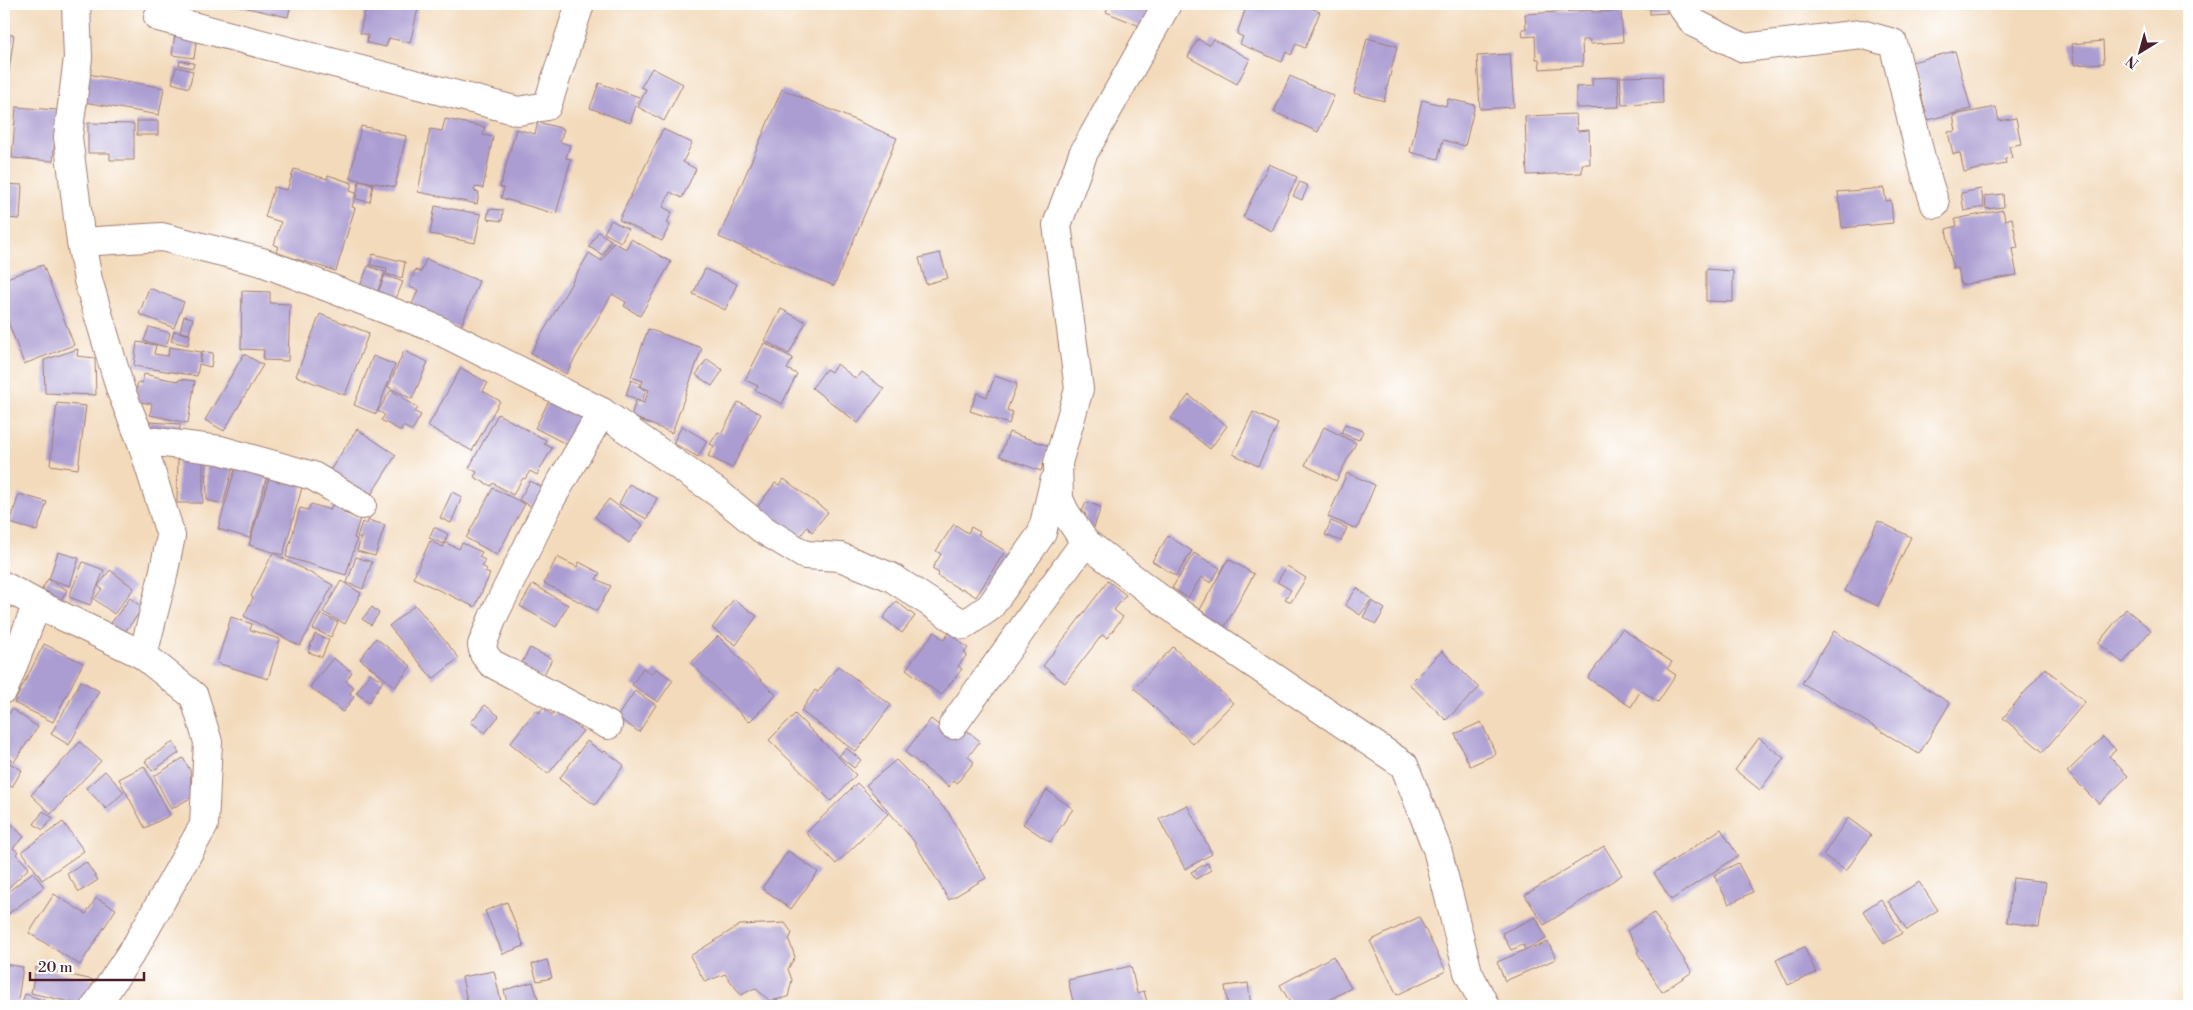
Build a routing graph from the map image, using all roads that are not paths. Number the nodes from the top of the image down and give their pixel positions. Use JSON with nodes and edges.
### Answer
{"nodes":[{"id":1,"x":76,"y":4,"type":"edge"},
{"id":2,"x":580,"y":4,"type":"edge"},
{"id":3,"x":1167,"y":4,"type":"edge"},
{"id":4,"x":1680,"y":4,"type":"edge"},
{"id":5,"x":158,"y":17,"type":"dead end"},
{"id":6,"x":1935,"y":204,"type":"dead end"},
{"id":7,"x":81,"y":242,"type":"junction"},
{"id":8,"x":602,"y":412,"type":"junction"},
{"id":9,"x":141,"y":440,"type":"junction"},
{"id":10,"x":1058,"y":463,"type":"junction"},
{"id":11,"x":362,"y":505,"type":"dead end"},
{"id":12,"x":1085,"y":542,"type":"junction"},
{"id":13,"x":4,"y":586,"type":"edge"},
{"id":14,"x":37,"y":604,"type":"junction"},
{"id":15,"x":143,"y":655,"type":"junction"},
{"id":16,"x":4,"y":689,"type":"edge"},
{"id":17,"x":608,"y":725,"type":"dead end"},
{"id":18,"x":953,"y":725,"type":"dead end"},
{"id":19,"x":96,"y":1006,"type":"edge"},
{"id":20,"x":1485,"y":1006,"type":"edge"}],
"edges":[{"from":1,"to":7,"type":"street"},
{"from":2,"to":5,"type":"street"},
{"from":3,"to":10,"type":"street"},
{"from":4,"to":6,"type":"street"},
{"from":7,"to":8,"type":"street"},
{"from":7,"to":9,"type":"street"},
{"from":8,"to":10,"type":"street"},
{"from":8,"to":17,"type":"street"},
{"from":9,"to":11,"type":"street"},
{"from":9,"to":15,"type":"street"},
{"from":10,"to":12,"type":"street"},
{"from":12,"to":18,"type":"street"},
{"from":12,"to":20,"type":"street"},
{"from":13,"to":14,"type":"street"},
{"from":14,"to":15,"type":"street"},
{"from":14,"to":16,"type":"street"},
{"from":15,"to":19,"type":"street"}]}
